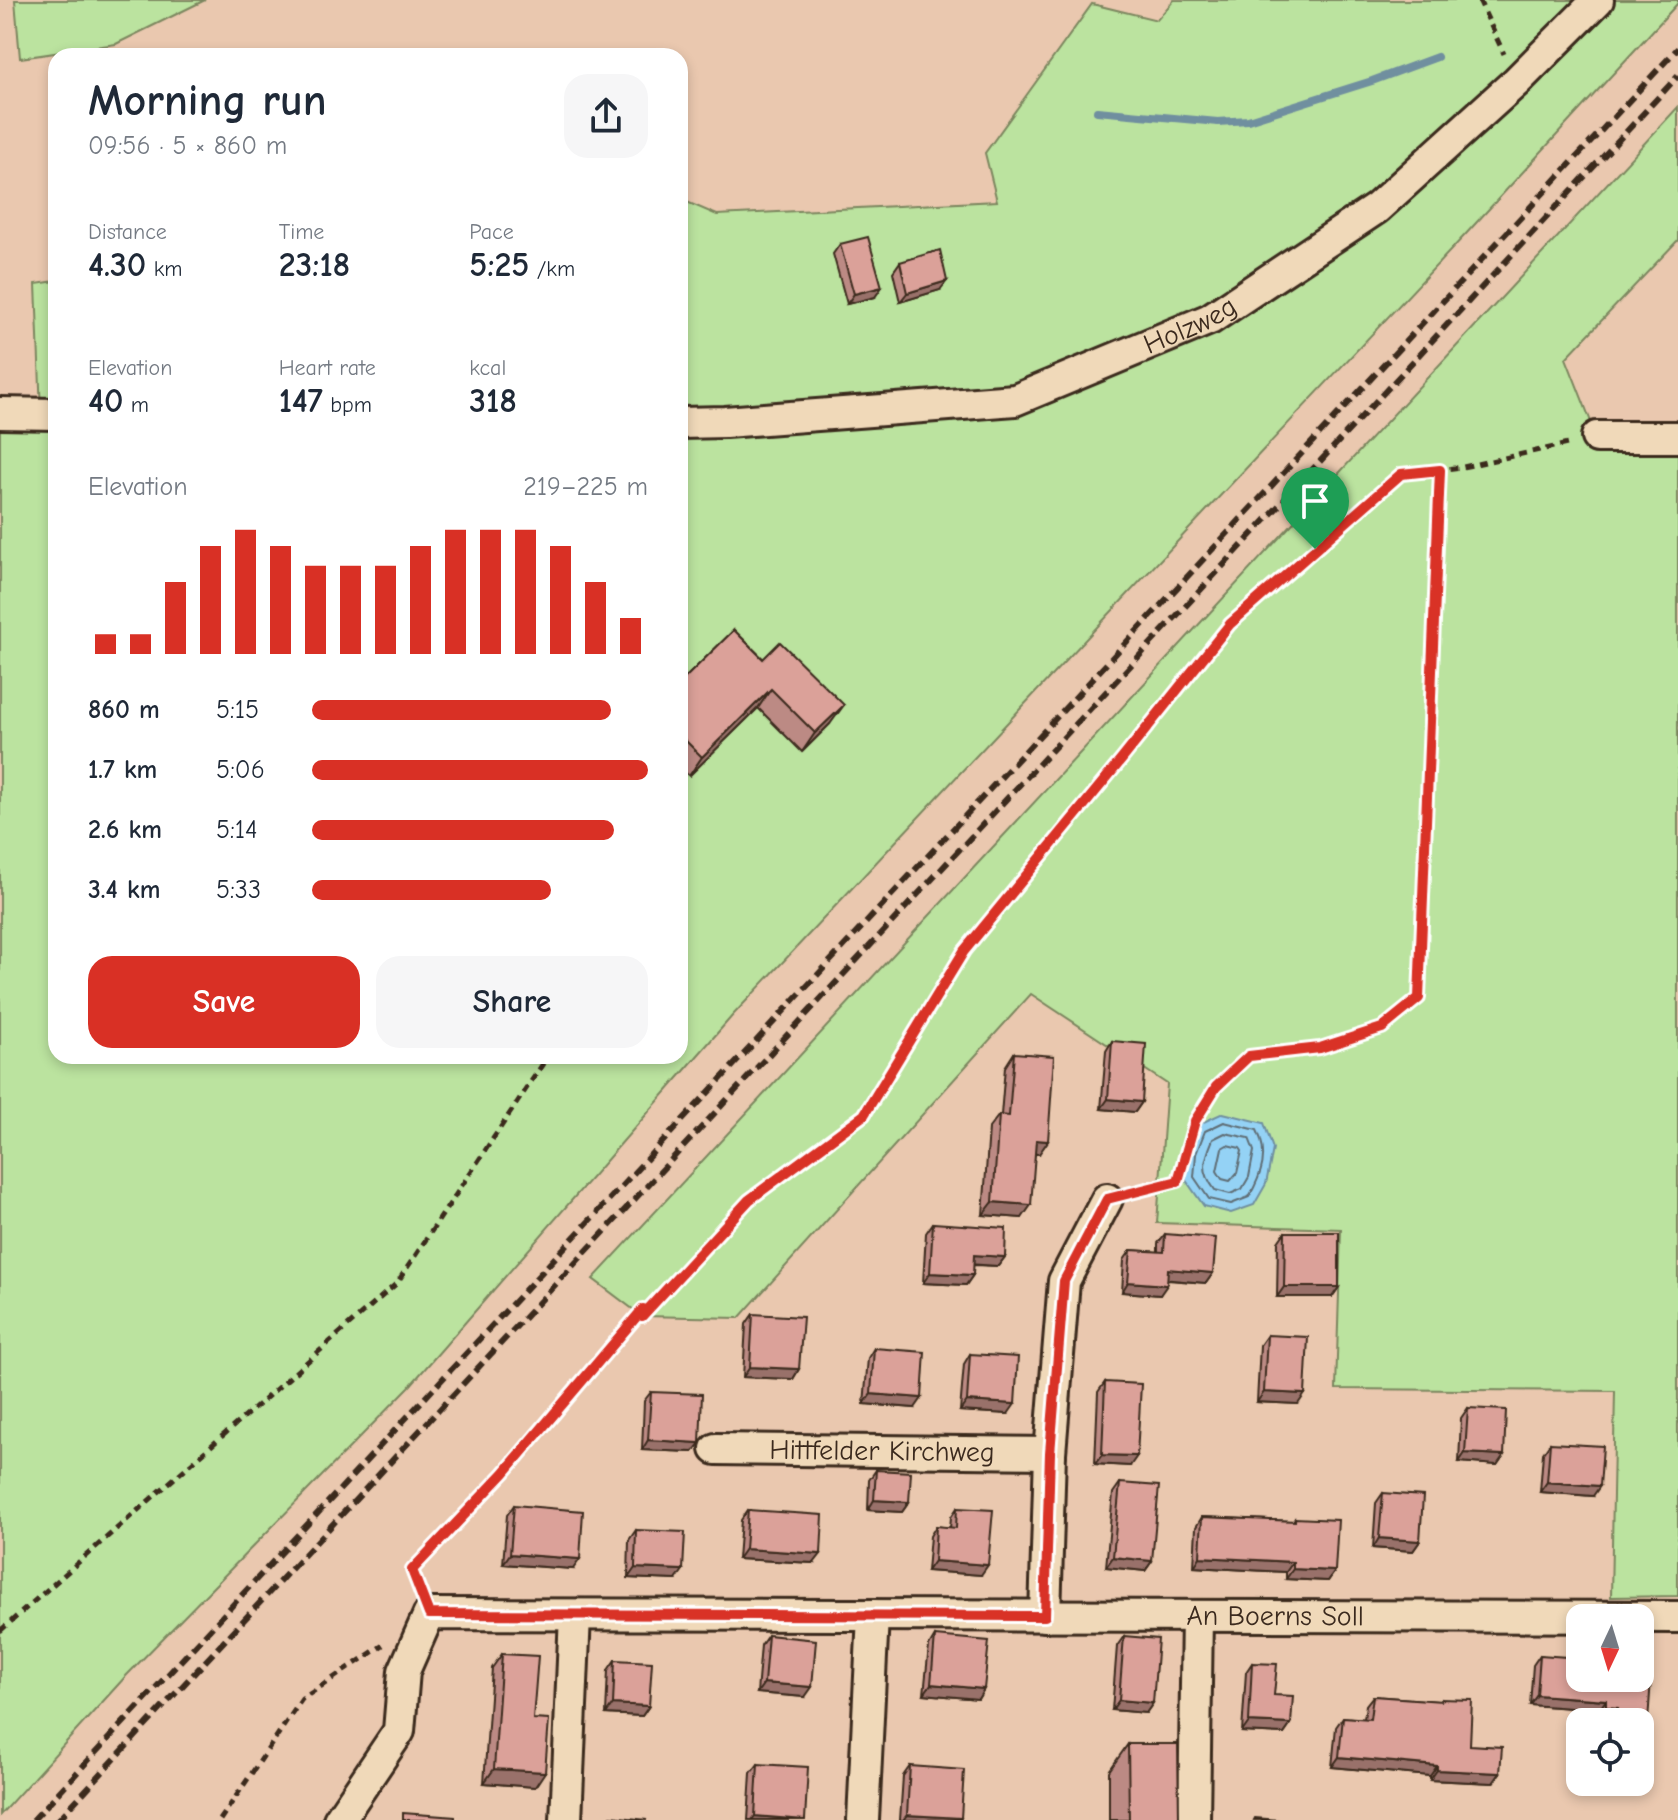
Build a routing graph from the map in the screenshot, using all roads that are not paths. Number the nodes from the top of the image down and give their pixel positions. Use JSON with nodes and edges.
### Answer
{"nodes":[{"id":1,"x":1598,"y":0,"type":"edge"},
{"id":2,"x":0,"y":413,"type":"edge"},
{"id":3,"x":48,"y":414,"type":"edge"},
{"id":4,"x":688,"y":423,"type":"edge"},
{"id":5,"x":1597,"y":437,"type":"road end"},
{"id":6,"x":1678,"y":437,"type":"edge"},
{"id":7,"x":1107,"y":1199,"type":"road end"},
{"id":8,"x":716,"y":1449,"type":"dead end"},
{"id":9,"x":1050,"y":1453,"type":"junction"},
{"id":10,"x":575,"y":1615,"type":"junction"},
{"id":11,"x":873,"y":1615,"type":"junction"},
{"id":12,"x":1045,"y":1616,"type":"junction"},
{"id":13,"x":1197,"y":1616,"type":"junction"},
{"id":14,"x":1678,"y":1617,"type":"edge"},
{"id":15,"x":339,"y":1820,"type":"edge"},
{"id":16,"x":566,"y":1820,"type":"edge"},
{"id":17,"x":863,"y":1820,"type":"edge"},
{"id":18,"x":1194,"y":1820,"type":"edge"}],
"edges":[{"from":1,"to":4,"type":"street","name":"Holzweg"},
{"from":2,"to":3,"type":"street"},
{"from":5,"to":6,"type":"street"},
{"from":7,"to":9,"type":"street"},
{"from":8,"to":9,"type":"street","name":"Hittfelder Kirchweg"},
{"from":9,"to":12,"type":"street"},
{"from":10,"to":11,"type":"street","name":"An Boerns Soll"},
{"from":10,"to":15,"type":"street","name":"An Boerns Soll"},
{"from":10,"to":16,"type":"street"},
{"from":11,"to":12,"type":"street","name":"An Boerns Soll"},
{"from":11,"to":17,"type":"street"},
{"from":12,"to":13,"type":"street","name":"An Boerns Soll"},
{"from":13,"to":14,"type":"street","name":"An Boerns Soll"},
{"from":13,"to":18,"type":"street"}]}
